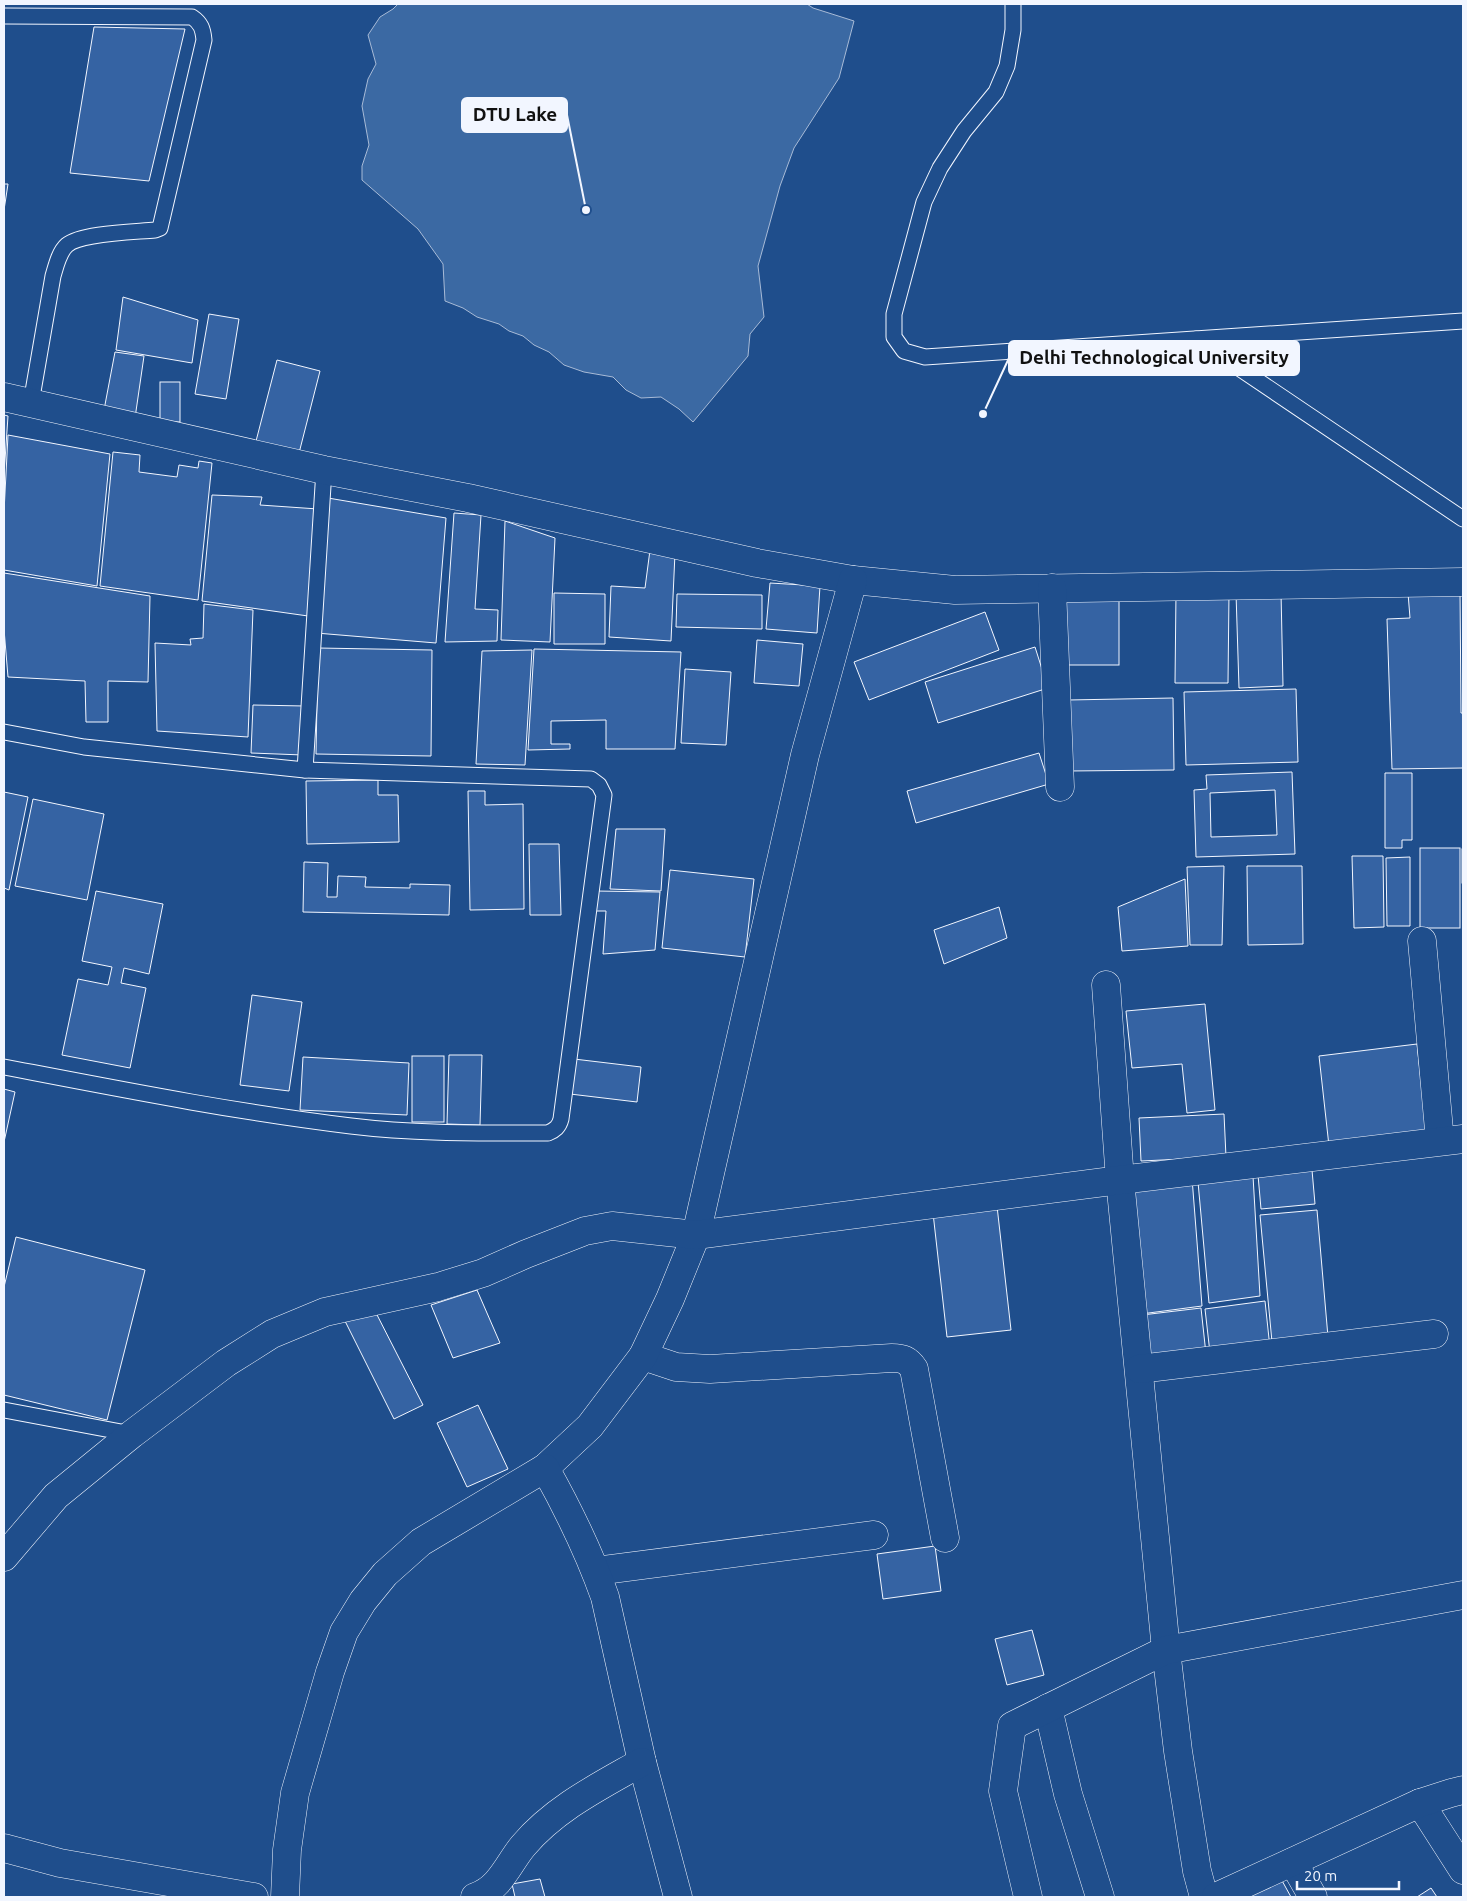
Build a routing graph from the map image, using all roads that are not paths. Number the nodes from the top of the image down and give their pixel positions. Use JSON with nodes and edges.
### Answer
{"nodes":[{"id":1,"x":1013,"y":4,"type":"edge"},
{"id":2,"x":4,"y":16,"type":"edge"},
{"id":3,"x":1463,"y":321,"type":"edge"},
{"id":4,"x":1196,"y":339,"type":"junction"},
{"id":5,"x":4,"y":397,"type":"edge"},
{"id":6,"x":31,"y":403,"type":"junction"},
{"id":7,"x":324,"y":470,"type":"junction"},
{"id":8,"x":1463,"y":519,"type":"edge"},
{"id":9,"x":853,"y":580,"type":"junction"},
{"id":10,"x":1463,"y":582,"type":"edge"},
{"id":11,"x":1052,"y":588,"type":"junction"},
{"id":12,"x":4,"y":732,"type":"edge"},
{"id":13,"x":305,"y":770,"type":"junction"},
{"id":14,"x":1060,"y":788,"type":"dead end"},
{"id":15,"x":1422,"y":941,"type":"dead end"},
{"id":16,"x":1106,"y":985,"type":"dead end"},
{"id":17,"x":4,"y":1066,"type":"edge"},
{"id":18,"x":1451,"y":1140,"type":"edge"},
{"id":19,"x":1120,"y":1180,"type":"junction"},
{"id":20,"x":696,"y":1235,"type":"junction"},
{"id":21,"x":1434,"y":1334,"type":"dead end"},
{"id":22,"x":643,"y":1356,"type":"junction"},
{"id":23,"x":1139,"y":1369,"type":"junction"},
{"id":24,"x":4,"y":1410,"type":"edge"},
{"id":25,"x":132,"y":1434,"type":"junction"},
{"id":26,"x":545,"y":1468,"type":"junction"},
{"id":27,"x":874,"y":1534,"type":"dead end"},
{"id":28,"x":945,"y":1538,"type":"dead end"},
{"id":29,"x":4,"y":1557,"type":"edge"},
{"id":30,"x":596,"y":1571,"type":"junction"},
{"id":31,"x":1463,"y":1595,"type":"edge"},
{"id":32,"x":1166,"y":1650,"type":"junction"},
{"id":33,"x":1048,"y":1708,"type":"junction"},
{"id":34,"x":642,"y":1762,"type":"junction"},
{"id":35,"x":1463,"y":1790,"type":"edge"},
{"id":36,"x":1420,"y":1803,"type":"junction"},
{"id":37,"x":4,"y":1848,"type":"edge"},
{"id":38,"x":1292,"y":1862,"type":"junction"},
{"id":39,"x":1463,"y":1870,"type":"edge"},
{"id":40,"x":254,"y":1897,"type":"edge"},
{"id":41,"x":285,"y":1897,"type":"edge"},
{"id":42,"x":475,"y":1897,"type":"edge"},
{"id":43,"x":678,"y":1897,"type":"edge"},
{"id":44,"x":1028,"y":1897,"type":"edge"},
{"id":45,"x":1100,"y":1897,"type":"edge"},
{"id":46,"x":1204,"y":1897,"type":"edge"},
{"id":47,"x":1216,"y":1897,"type":"edge"},
{"id":48,"x":1313,"y":1897,"type":"edge"}],
"edges":[{"from":1,"to":4,"type":"lane"},
{"from":2,"to":6,"type":"lane"},
{"from":3,"to":4,"type":"lane"},
{"from":4,"to":8,"type":"lane"},
{"from":5,"to":6,"type":"street"},
{"from":6,"to":7,"type":"street"},
{"from":7,"to":9,"type":"street"},
{"from":7,"to":13,"type":"lane"},
{"from":9,"to":11,"type":"street"},
{"from":9,"to":20,"type":"street"},
{"from":10,"to":11,"type":"street"},
{"from":11,"to":14,"type":"street"},
{"from":12,"to":13,"type":"lane"},
{"from":13,"to":17,"type":"lane"},
{"from":15,"to":18,"type":"street"},
{"from":16,"to":19,"type":"street"},
{"from":18,"to":19,"type":"street"},
{"from":19,"to":20,"type":"street"},
{"from":19,"to":23,"type":"street"},
{"from":20,"to":22,"type":"street"},
{"from":20,"to":25,"type":"street"},
{"from":21,"to":23,"type":"street"},
{"from":22,"to":26,"type":"street"},
{"from":22,"to":28,"type":"street"},
{"from":23,"to":32,"type":"street"},
{"from":24,"to":25,"type":"lane"},
{"from":25,"to":29,"type":"street"},
{"from":26,"to":30,"type":"street"},
{"from":26,"to":41,"type":"street"},
{"from":27,"to":30,"type":"street"},
{"from":30,"to":34,"type":"street"},
{"from":31,"to":32,"type":"street"},
{"from":32,"to":33,"type":"street"},
{"from":32,"to":46,"type":"street"},
{"from":33,"to":44,"type":"street"},
{"from":33,"to":45,"type":"street"},
{"from":34,"to":42,"type":"street"},
{"from":34,"to":43,"type":"street"},
{"from":35,"to":36,"type":"street"},
{"from":36,"to":38,"type":"street"},
{"from":36,"to":39,"type":"street"},
{"from":37,"to":40,"type":"street"},
{"from":38,"to":47,"type":"street"},
{"from":38,"to":48,"type":"street"}]}
